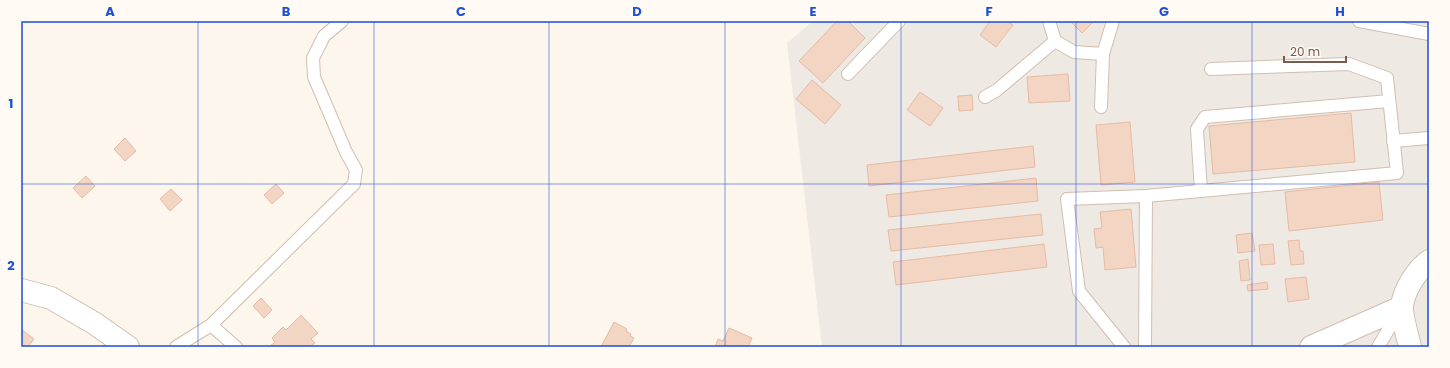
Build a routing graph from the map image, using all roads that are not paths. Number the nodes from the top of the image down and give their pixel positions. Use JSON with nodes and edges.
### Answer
{"nodes":[{"id":1,"x":342,"y":21,"type":"edge"},
{"id":2,"x":898,"y":21,"type":"edge"},
{"id":3,"x":1049,"y":21,"type":"edge"},
{"id":4,"x":1113,"y":21,"type":"edge"},
{"id":5,"x":1359,"y":21,"type":"edge"},
{"id":6,"x":1426,"y":29,"type":"edge"},
{"id":7,"x":1055,"y":41,"type":"junction"},
{"id":8,"x":1103,"y":54,"type":"junction"},
{"id":9,"x":1211,"y":69,"type":"dead end"},
{"id":10,"x":848,"y":74,"type":"dead end"},
{"id":11,"x":985,"y":97,"type":"dead end"},
{"id":12,"x":1389,"y":101,"type":"junction"},
{"id":13,"x":1101,"y":106,"type":"dead end"},
{"id":14,"x":1429,"y":138,"type":"edge"},
{"id":15,"x":1394,"y":141,"type":"junction"},
{"id":16,"x":1201,"y":191,"type":"junction"},
{"id":17,"x":1146,"y":196,"type":"junction"},
{"id":18,"x":1429,"y":261,"type":"edge"},
{"id":19,"x":21,"y":290,"type":"edge"},
{"id":20,"x":1402,"y":307,"type":"junction"},
{"id":21,"x":211,"y":325,"type":"junction"},
{"id":22,"x":128,"y":347,"type":"edge"},
{"id":23,"x":176,"y":347,"type":"edge"},
{"id":24,"x":236,"y":347,"type":"edge"},
{"id":25,"x":1124,"y":347,"type":"edge"},
{"id":26,"x":1145,"y":347,"type":"edge"},
{"id":27,"x":1311,"y":347,"type":"edge"},
{"id":28,"x":1378,"y":347,"type":"edge"},
{"id":29,"x":1410,"y":347,"type":"edge"}],
"edges":[{"from":1,"to":21,"type":"lane"},
{"from":2,"to":10,"type":"lane"},
{"from":3,"to":7,"type":"lane"},
{"from":4,"to":8,"type":"lane"},
{"from":5,"to":6,"type":"lane"},
{"from":7,"to":8,"type":"lane"},
{"from":7,"to":11,"type":"lane"},
{"from":8,"to":13,"type":"lane"},
{"from":9,"to":12,"type":"lane"},
{"from":12,"to":15,"type":"lane"},
{"from":12,"to":16,"type":"lane"},
{"from":14,"to":15,"type":"lane"},
{"from":15,"to":16,"type":"lane"},
{"from":16,"to":17,"type":"lane"},
{"from":17,"to":25,"type":"lane"},
{"from":17,"to":26,"type":"lane"},
{"from":18,"to":20,"type":"street"},
{"from":19,"to":22,"type":"street"},
{"from":20,"to":27,"type":"street"},
{"from":20,"to":28,"type":"lane"},
{"from":20,"to":29,"type":"street"},
{"from":21,"to":23,"type":"lane"},
{"from":21,"to":24,"type":"lane"}]}
